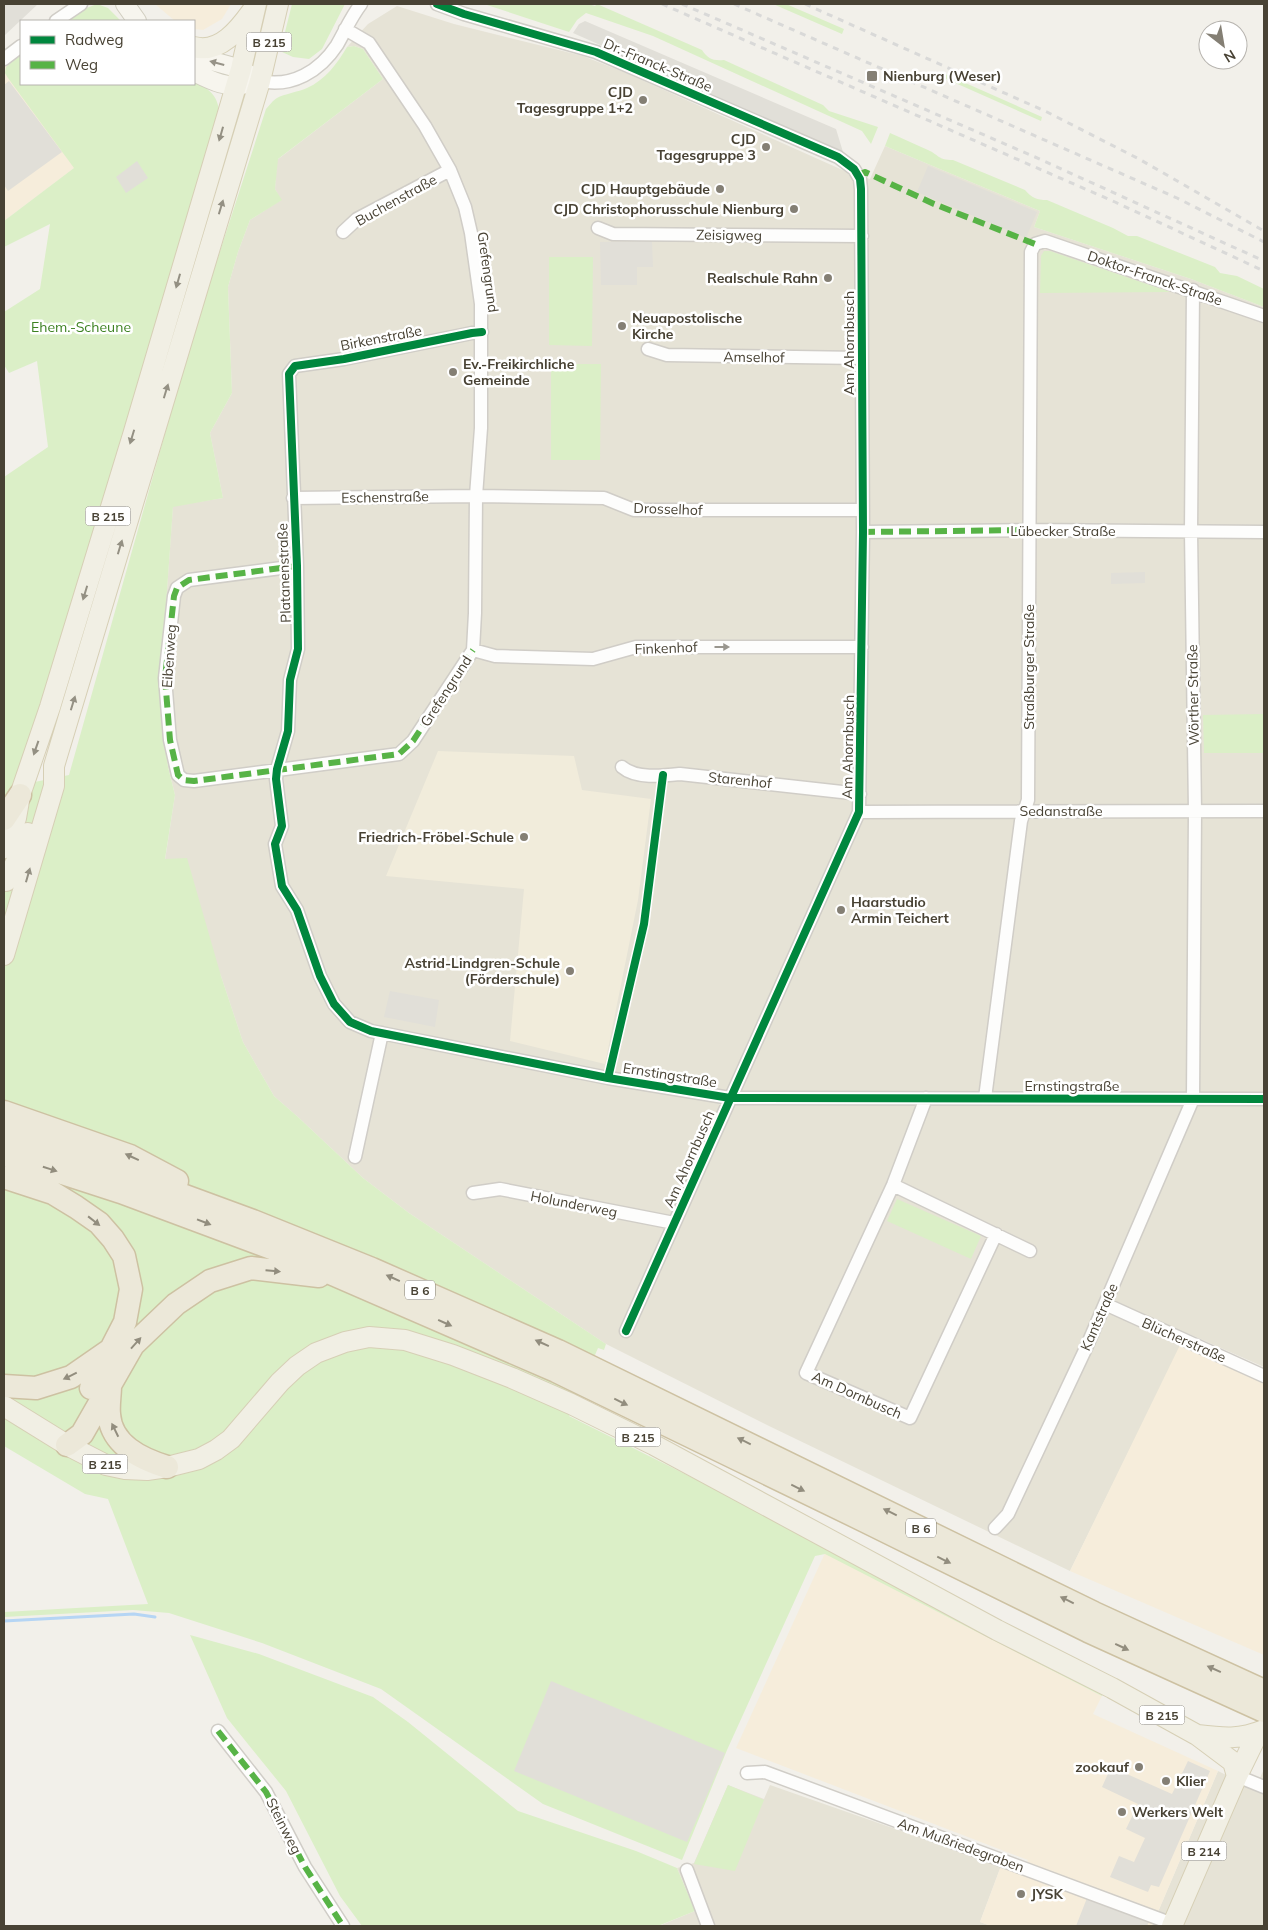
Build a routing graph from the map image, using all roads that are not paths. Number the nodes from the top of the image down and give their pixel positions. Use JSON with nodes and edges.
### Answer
{"nodes":[{"id":1,"x":80,"y":4,"type":"edge"},
{"id":2,"x":278,"y":4,"type":"edge"},
{"id":3,"x":361,"y":4,"type":"edge"},
{"id":4,"x":437,"y":4,"type":"edge"},
{"id":5,"x":255,"y":6,"type":"edge"},
{"id":6,"x":57,"y":20,"type":"edge"},
{"id":7,"x":345,"y":29,"type":"junction"},
{"id":8,"x":20,"y":47,"type":"edge"},
{"id":9,"x":195,"y":47,"type":"edge"},
{"id":10,"x":195,"y":56,"type":"edge"},
{"id":11,"x":4,"y":59,"type":"edge"},
{"id":12,"x":195,"y":72,"type":"edge"},
{"id":13,"x":238,"y":78,"type":"junction"},
{"id":14,"x":260,"y":81,"type":"junction"},
{"id":15,"x":450,"y":170,"type":"junction"},
{"id":16,"x":858,"y":175,"type":"joint"},
{"id":17,"x":598,"y":228,"type":"dead end"},
{"id":18,"x":343,"y":232,"type":"dead end"},
{"id":19,"x":862,"y":236,"type":"junction"},
{"id":20,"x":1045,"y":241,"type":"joint"},
{"id":21,"x":1194,"y":290,"type":"junction"},
{"id":22,"x":1264,"y":316,"type":"edge"},
{"id":23,"x":482,"y":332,"type":"junction"},
{"id":24,"x":648,"y":349,"type":"dead end"},
{"id":25,"x":862,"y":358,"type":"junction"},
{"id":26,"x":289,"y":374,"type":"joint"},
{"id":27,"x":476,"y":496,"type":"junction"},
{"id":28,"x":293,"y":498,"type":"junction"},
{"id":29,"x":862,"y":510,"type":"junction"},
{"id":30,"x":1030,"y":530,"type":"junction"},
{"id":31,"x":862,"y":532,"type":"junction"},
{"id":32,"x":1191,"y":532,"type":"junction"},
{"id":33,"x":1264,"y":532,"type":"edge"},
{"id":34,"x":297,"y":566,"type":"junction"},
{"id":35,"x":862,"y":647,"type":"junction"},
{"id":36,"x":473,"y":650,"type":"junction"},
{"id":37,"x":54,"y":766,"type":"junction"},
{"id":38,"x":622,"y":767,"type":"dead end"},
{"id":39,"x":278,"y":769,"type":"junction"},
{"id":40,"x":860,"y":794,"type":"junction"},
{"id":41,"x":20,"y":795,"type":"junction"},
{"id":42,"x":1024,"y":811,"type":"junction"},
{"id":43,"x":1195,"y":811,"type":"junction"},
{"id":44,"x":1264,"y":811,"type":"edge"},
{"id":45,"x":859,"y":812,"type":"junction"},
{"id":46,"x":4,"y":819,"type":"edge"},
{"id":47,"x":4,"y":848,"type":"edge"},
{"id":48,"x":5,"y":879,"type":"edge"},
{"id":49,"x":4,"y":907,"type":"edge"},
{"id":50,"x":4,"y":955,"type":"edge"},
{"id":51,"x":382,"y":1033,"type":"junction"},
{"id":52,"x":730,"y":1098,"type":"junction"},
{"id":53,"x":926,"y":1098,"type":"junction"},
{"id":54,"x":985,"y":1098,"type":"junction"},
{"id":55,"x":1264,"y":1099,"type":"edge"},
{"id":56,"x":1193,"y":1100,"type":"junction"},
{"id":57,"x":4,"y":1112,"type":"edge"},
{"id":58,"x":4,"y":1135,"type":"edge"},
{"id":59,"x":4,"y":1154,"type":"edge"},
{"id":60,"x":355,"y":1157,"type":"dead end"},
{"id":61,"x":4,"y":1177,"type":"edge"},
{"id":62,"x":893,"y":1185,"type":"junction"},
{"id":63,"x":473,"y":1193,"type":"dead end"},
{"id":64,"x":253,"y":1221,"type":"junction"},
{"id":65,"x":674,"y":1224,"type":"junction"},
{"id":66,"x":996,"y":1234,"type":"junction"},
{"id":67,"x":1030,"y":1251,"type":"dead end"},
{"id":68,"x":352,"y":1282,"type":"junction"},
{"id":69,"x":1105,"y":1304,"type":"junction"},
{"id":70,"x":626,"y":1331,"type":"dead end"},
{"id":71,"x":110,"y":1349,"type":"junction"},
{"id":72,"x":1264,"y":1376,"type":"edge"},
{"id":73,"x":110,"y":1384,"type":"junction"},
{"id":74,"x":4,"y":1386,"type":"edge"},
{"id":75,"x":4,"y":1406,"type":"edge"},
{"id":76,"x":66,"y":1445,"type":"junction"},
{"id":77,"x":167,"y":1467,"type":"junction"},
{"id":78,"x":995,"y":1528,"type":"dead end"},
{"id":79,"x":1261,"y":1711,"type":"edge"},
{"id":80,"x":218,"y":1732,"type":"dead end"},
{"id":81,"x":1197,"y":1735,"type":"junction"},
{"id":82,"x":747,"y":1773,"type":"dead end"},
{"id":83,"x":1237,"y":1776,"type":"junction"},
{"id":84,"x":1264,"y":1787,"type":"edge"},
{"id":85,"x":687,"y":1870,"type":"dead end"},
{"id":86,"x":1173,"y":1925,"type":"edge"},
{"id":87,"x":343,"y":1926,"type":"edge"},
{"id":88,"x":708,"y":1926,"type":"edge"}],
"edges":[{"from":1,"to":6,"type":"street"},
{"from":2,"to":14,"type":"main road","number":"B 215"},
{"from":3,"to":7,"type":"street"},
{"from":4,"to":16,"type":"street","name":"Dr.-Franck-Straße"},
{"from":5,"to":9,"type":"main road"},
{"from":5,"to":13,"type":"main road","number":"B 215"},
{"from":7,"to":14,"type":"street"},
{"from":7,"to":15,"type":"street","name":"Grefengrund"},
{"from":8,"to":11,"type":"street"},
{"from":13,"to":10,"type":"street","one_way":true},
{"from":12,"to":13,"type":"street"},
{"from":13,"to":14,"type":"street"},
{"from":13,"to":41,"type":"main road","number":"B 215","one_way":true},
{"from":37,"to":14,"type":"main road","number":"B 215","one_way":true},
{"from":15,"to":18,"type":"street","name":"Buchenstraße"},
{"from":15,"to":23,"type":"street","name":"Grefengrund"},
{"from":16,"to":19,"type":"street","name":"Am Ahornbusch"},
{"from":17,"to":19,"type":"street","name":"Zeisigweg"},
{"from":19,"to":25,"type":"street","name":"Am Ahornbusch"},
{"from":20,"to":21,"type":"street","name":"Doktor-Franck-Straße"},
{"from":20,"to":30,"type":"street","name":"Straßburger Straße"},
{"from":21,"to":22,"type":"street","name":"Doktor-Franck-Straße"},
{"from":21,"to":32,"type":"street","name":"Wörther Straße"},
{"from":23,"to":26,"type":"street","name":"Birkenstraße"},
{"from":23,"to":27,"type":"street","name":"Grefengrund"},
{"from":24,"to":25,"type":"street","name":"Amselhof"},
{"from":25,"to":29,"type":"street","name":"Am Ahornbusch"},
{"from":26,"to":28,"type":"street","name":"Platanenstraße"},
{"from":27,"to":28,"type":"street","name":"Eschenstraße"},
{"from":27,"to":29,"type":"street","name":"Drosselhof"},
{"from":27,"to":36,"type":"street","name":"Grefengrund"},
{"from":28,"to":34,"type":"street","name":"Platanenstraße"},
{"from":29,"to":31,"type":"street","name":"Am Ahornbusch"},
{"from":30,"to":31,"type":"street","name":"Lübecker Straße"},
{"from":30,"to":32,"type":"street","name":"Lübecker Straße"},
{"from":30,"to":42,"type":"street","name":"Straßburger Straße"},
{"from":31,"to":35,"type":"street","name":"Am Ahornbusch"},
{"from":32,"to":33,"type":"street","name":"Lübecker Straße"},
{"from":32,"to":43,"type":"street","name":"Wörther Straße"},
{"from":34,"to":39,"type":"street","name":"Platanenstraße"},
{"from":34,"to":39,"type":"street","name":"Eibenweg"},
{"from":36,"to":35,"type":"street","name":"Finkenhof","one_way":true},
{"from":35,"to":40,"type":"street","name":"Am Ahornbusch"},
{"from":36,"to":39,"type":"street","name":"Grefengrund"},
{"from":37,"to":48,"type":"main road","number":"B 215"},
{"from":50,"to":37,"type":"main road","number":"B 215","one_way":true},
{"from":38,"to":40,"type":"street","name":"Starenhof"},
{"from":39,"to":51,"type":"street","name":"Ernstingstraße"},
{"from":40,"to":45,"type":"street","name":"Am Ahornbusch"},
{"from":41,"to":46,"type":"highway"},
{"from":41,"to":47,"type":"main road","number":"B 215"},
{"from":42,"to":43,"type":"street","name":"Sedanstraße"},
{"from":42,"to":45,"type":"street","name":"Sedanstraße"},
{"from":42,"to":54,"type":"street","name":"Straßburger Straße"},
{"from":43,"to":44,"type":"street","name":"Sedanstraße"},
{"from":43,"to":56,"type":"street","name":"Wörther Straße"},
{"from":45,"to":52,"type":"street","name":"Am Ahornbusch"},
{"from":48,"to":49,"type":"main road","number":"B 215"},
{"from":51,"to":52,"type":"street","name":"Ernstingstraße"},
{"from":51,"to":60,"type":"street"},
{"from":52,"to":53,"type":"street","name":"Ernstingstraße"},
{"from":52,"to":65,"type":"street","name":"Am Ahornbusch"},
{"from":53,"to":54,"type":"street","name":"Ernstingstraße"},
{"from":53,"to":62,"type":"street","name":"Am Dornbusch"},
{"from":54,"to":56,"type":"street","name":"Ernstingstraße"},
{"from":55,"to":56,"type":"street","name":"Ernstingstraße"},
{"from":56,"to":69,"type":"street","name":"Kantstraße"},
{"from":64,"to":57,"type":"highway","one_way":true},
{"from":58,"to":64,"type":"highway","number":"B 6"},
{"from":59,"to":68,"type":"highway","number":"B 6","one_way":true},
{"from":61,"to":71,"type":"highway","one_way":true},
{"from":62,"to":66,"type":"street"},
{"from":62,"to":66,"type":"street","name":"Am Dornbusch"},
{"from":63,"to":65,"type":"street","name":"Holunderweg"},
{"from":79,"to":64,"type":"highway","number":"B 6","one_way":true},
{"from":65,"to":70,"type":"street","name":"Am Ahornbusch"},
{"from":66,"to":67,"type":"street"},
{"from":73,"to":68,"type":"highway","one_way":true},
{"from":68,"to":79,"type":"highway","number":"B 6","one_way":true},
{"from":69,"to":72,"type":"street","name":"Blücherstraße"},
{"from":69,"to":78,"type":"street","name":"Kantstraße"},
{"from":71,"to":74,"type":"highway","one_way":true},
{"from":71,"to":76,"type":"highway"},
{"from":73,"to":76,"type":"highway"},
{"from":77,"to":73,"type":"highway","one_way":true},
{"from":75,"to":76,"type":"main road","number":"B 215"},
{"from":76,"to":77,"type":"main road","number":"B 215"},
{"from":77,"to":81,"type":"main road","number":"B 215"},
{"from":79,"to":81,"type":"main road","number":"B 215"},
{"from":79,"to":83,"type":"main road","number":"B 214"},
{"from":80,"to":87,"type":"street","name":"Steinweg"},
{"from":81,"to":83,"type":"main road"},
{"from":82,"to":86,"type":"street","name":"Am Mußriedegraben"},
{"from":83,"to":84,"type":"street"},
{"from":83,"to":86,"type":"main road","number":"B 214"},
{"from":85,"to":88,"type":"street"}]}
